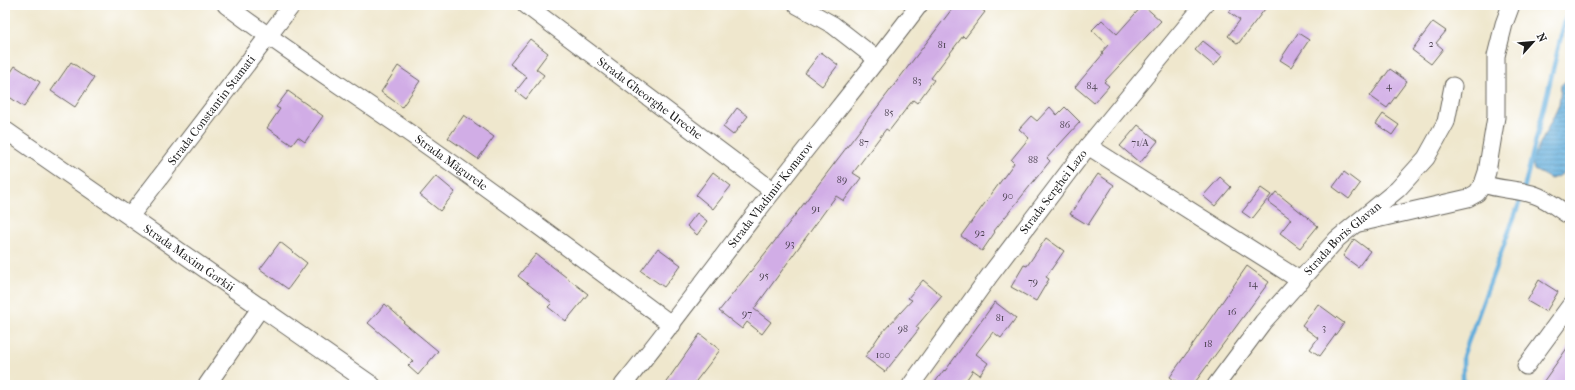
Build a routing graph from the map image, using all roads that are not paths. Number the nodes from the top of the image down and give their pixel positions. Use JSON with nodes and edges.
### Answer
{"nodes":[{"id":1,"x":226,"y":5,"type":"edge"},
{"id":2,"x":292,"y":5,"type":"edge"},
{"id":3,"x":526,"y":5,"type":"edge"},
{"id":4,"x":797,"y":5,"type":"edge"},
{"id":5,"x":919,"y":5,"type":"edge"},
{"id":6,"x":1204,"y":5,"type":"edge"},
{"id":7,"x":1511,"y":5,"type":"edge"},
{"id":8,"x":268,"y":37,"type":"junction"},
{"id":9,"x":878,"y":60,"type":"junction"},
{"id":10,"x":1453,"y":86,"type":"dead end"},
{"id":11,"x":5,"y":130,"type":"edge"},
{"id":12,"x":1088,"y":146,"type":"junction"},
{"id":13,"x":1483,"y":184,"type":"junction"},
{"id":14,"x":773,"y":191,"type":"junction"},
{"id":15,"x":131,"y":215,"type":"junction"},
{"id":16,"x":1570,"y":216,"type":"edge"},
{"id":17,"x":1355,"y":224,"type":"junction"},
{"id":18,"x":1301,"y":281,"type":"junction"},
{"id":19,"x":1570,"y":306,"type":"edge"},
{"id":20,"x":261,"y":307,"type":"junction"},
{"id":21,"x":672,"y":325,"type":"junction"},
{"id":22,"x":1526,"y":366,"type":"dead end"},
{"id":23,"x":207,"y":385,"type":"edge"},
{"id":24,"x":372,"y":385,"type":"edge"},
{"id":25,"x":623,"y":385,"type":"edge"},
{"id":26,"x":911,"y":385,"type":"edge"},
{"id":27,"x":1216,"y":385,"type":"edge"}],
"edges":[{"from":1,"to":8,"type":"street","name":"Strada Măgurele"},
{"from":2,"to":8,"type":"street","name":"Strada Constantin Stamati"},
{"from":3,"to":14,"type":"street","name":"Strada Gheorghe Ureche"},
{"from":4,"to":9,"type":"street"},
{"from":5,"to":9,"type":"street","name":"Strada Vladimir Komarov"},
{"from":6,"to":12,"type":"street","name":"Strada Serghei Lazo"},
{"from":7,"to":13,"type":"street"},
{"from":8,"to":15,"type":"street","name":"Strada Constantin Stamati"},
{"from":8,"to":21,"type":"street","name":"Strada Măgurele"},
{"from":9,"to":14,"type":"street","name":"Strada Vladimir Komarov"},
{"from":10,"to":17,"type":"street","name":"Strada Boris Glavan"},
{"from":11,"to":15,"type":"street","name":"Strada Maxim Gorkii"},
{"from":12,"to":18,"type":"street"},
{"from":12,"to":26,"type":"street","name":"Strada Serghei Lazo"},
{"from":13,"to":16,"type":"street"},
{"from":13,"to":17,"type":"street"},
{"from":14,"to":21,"type":"street","name":"Strada Vladimir Komarov"},
{"from":15,"to":20,"type":"street","name":"Strada Maxim Gorkii"},
{"from":17,"to":18,"type":"street","name":"Strada Boris Glavan"},
{"from":18,"to":27,"type":"street","name":"Strada Boris Glavan"},
{"from":19,"to":22,"type":"street"},
{"from":20,"to":23,"type":"street"},
{"from":20,"to":24,"type":"street","name":"Strada Maxim Gorkii"},
{"from":21,"to":25,"type":"street","name":"Strada Vladimir Komarov"}]}
